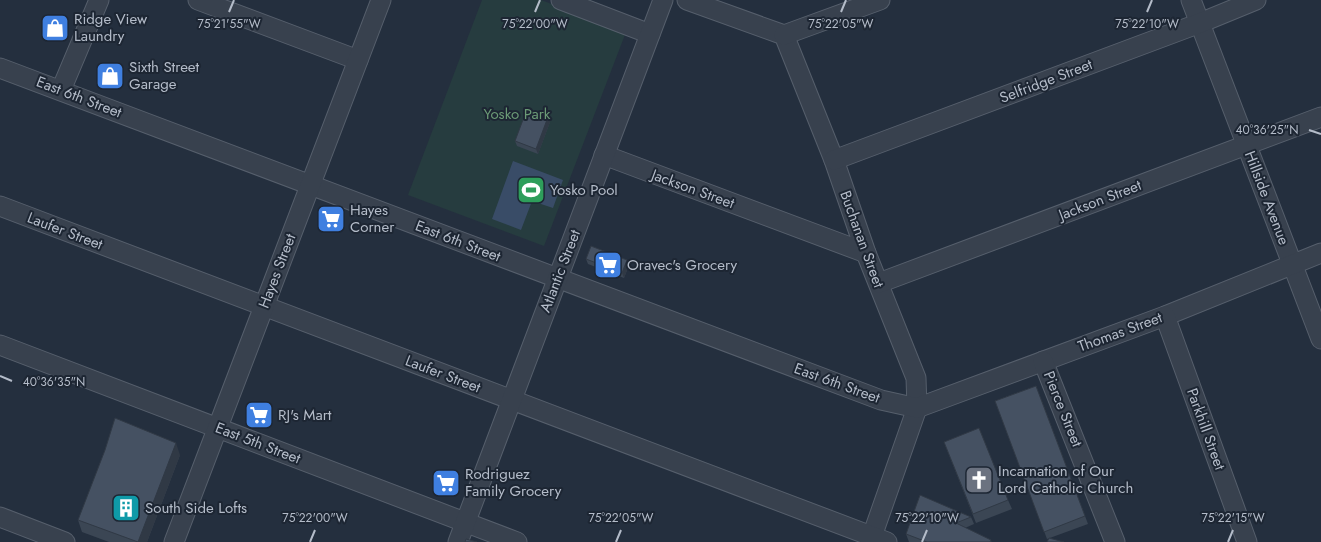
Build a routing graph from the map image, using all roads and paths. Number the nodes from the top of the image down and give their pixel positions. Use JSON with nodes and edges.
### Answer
{"nodes":[{"id":1,"x":99,"y":0,"type":"edge"},
{"id":2,"x":198,"y":0,"type":"edge"},
{"id":3,"x":381,"y":0,"type":"edge"},
{"id":4,"x":561,"y":0,"type":"edge"},
{"id":5,"x":663,"y":0,"type":"edge"},
{"id":6,"x":687,"y":0,"type":"edge"},
{"id":7,"x":880,"y":0,"type":"edge"},
{"id":8,"x":1191,"y":0,"type":"edge"},
{"id":9,"x":1256,"y":0,"type":"edge"},
{"id":10,"x":238,"y":7,"type":"edge"},
{"id":11,"x":1200,"y":23,"type":"junction"},
{"id":12,"x":650,"y":34,"type":"junction"},
{"id":13,"x":784,"y":35,"type":"junction"},
{"id":14,"x":358,"y":60,"type":"junction"},
{"id":15,"x":0,"y":68,"type":"edge"},
{"id":16,"x":61,"y":90,"type":"junction"},
{"id":17,"x":1321,"y":117,"type":"edge"},
{"id":18,"x":1247,"y":145,"type":"junction"},
{"id":19,"x":604,"y":155,"type":"junction"},
{"id":20,"x":834,"y":160,"type":"junction"},
{"id":21,"x":310,"y":185,"type":"junction"},
{"id":22,"x":0,"y":206,"type":"edge"},
{"id":23,"x":866,"y":253,"type":"junction"},
{"id":24,"x":1321,"y":253,"type":"edge"},
{"id":25,"x":1292,"y":264,"type":"junction"},
{"id":26,"x":557,"y":279,"type":"junction"},
{"id":27,"x":879,"y":284,"type":"junction"},
{"id":28,"x":264,"y":306,"type":"junction"},
{"id":29,"x":1165,"y":316,"type":"junction"},
{"id":30,"x":1321,"y":339,"type":"edge"},
{"id":31,"x":0,"y":345,"type":"edge"},
{"id":32,"x":1044,"y":361,"type":"junction"},
{"id":33,"x":512,"y":400,"type":"junction"},
{"id":34,"x":917,"y":408,"type":"junction"},
{"id":35,"x":218,"y":428,"type":"junction"},
{"id":36,"x":0,"y":517,"type":"edge"},
{"id":37,"x":465,"y":522,"type":"junction"},
{"id":38,"x":876,"y":540,"type":"edge"},
{"id":39,"x":65,"y":542,"type":"edge"},
{"id":40,"x":174,"y":542,"type":"edge"},
{"id":41,"x":458,"y":542,"type":"edge"},
{"id":42,"x":517,"y":542,"type":"edge"},
{"id":43,"x":1115,"y":542,"type":"edge"},
{"id":44,"x":1246,"y":542,"type":"edge"}],
"edges":[{"from":1,"to":16,"type":"street"},
{"from":2,"to":10,"type":"street"},
{"from":3,"to":14,"type":"street","name":"Hayes Street"},
{"from":4,"to":12,"type":"street"},
{"from":5,"to":12,"type":"street","name":"Atlantic Street"},
{"from":6,"to":13,"type":"street"},
{"from":7,"to":13,"type":"street"},
{"from":8,"to":11,"type":"street","name":"Hillside Avenue"},
{"from":9,"to":11,"type":"street","name":"Selfridge Street"},
{"from":10,"to":14,"type":"street"},
{"from":11,"to":18,"type":"street","name":"Hillside Avenue"},
{"from":11,"to":20,"type":"street","name":"Selfridge Street"},
{"from":12,"to":19,"type":"street","name":"Atlantic Street"},
{"from":13,"to":20,"type":"street","name":"Buchanan Street"},
{"from":14,"to":21,"type":"street","name":"Hayes Street"},
{"from":15,"to":16,"type":"street","name":"East 6th Street"},
{"from":16,"to":21,"type":"street","name":"East 6th Street"},
{"from":17,"to":18,"type":"street","name":"Jackson Street"},
{"from":18,"to":25,"type":"street","name":"Hillside Avenue"},
{"from":18,"to":27,"type":"street","name":"Jackson Street"},
{"from":19,"to":23,"type":"street","name":"Jackson Street"},
{"from":19,"to":26,"type":"street","name":"Atlantic Street"},
{"from":20,"to":23,"type":"street","name":"Buchanan Street"},
{"from":21,"to":26,"type":"street","name":"East 6th Street"},
{"from":21,"to":28,"type":"street","name":"Hayes Street"},
{"from":22,"to":28,"type":"street","name":"Laufer Street"},
{"from":23,"to":27,"type":"street","name":"Buchanan Street"},
{"from":24,"to":25,"type":"street","name":"Thomas Street"},
{"from":25,"to":29,"type":"street","name":"Thomas Street"},
{"from":25,"to":30,"type":"street","name":"Hillside Avenue"},
{"from":26,"to":33,"type":"street","name":"Atlantic Street"},
{"from":26,"to":34,"type":"street","name":"East 6th Street"},
{"from":27,"to":34,"type":"street","name":"Buchanan Street"},
{"from":28,"to":33,"type":"street","name":"Laufer Street"},
{"from":28,"to":35,"type":"street","name":"Hayes Street"},
{"from":29,"to":32,"type":"street","name":"Thomas Street"},
{"from":29,"to":44,"type":"street","name":"Parkhill Street"},
{"from":31,"to":35,"type":"street","name":"East 5th Street"},
{"from":32,"to":34,"type":"street","name":"Thomas Street"},
{"from":32,"to":43,"type":"street","name":"Pierce Street"},
{"from":33,"to":37,"type":"street","name":"Atlantic Street"},
{"from":33,"to":38,"type":"street","name":"Laufer Street"},
{"from":34,"to":38,"type":"street","name":"Buchanan Street"},
{"from":35,"to":37,"type":"street","name":"East 5th Street"},
{"from":35,"to":40,"type":"street","name":"Hayes Street"},
{"from":36,"to":39,"type":"street"},
{"from":37,"to":41,"type":"street","name":"Atlantic Street"},
{"from":37,"to":42,"type":"street","name":"East 5th Street"}]}
